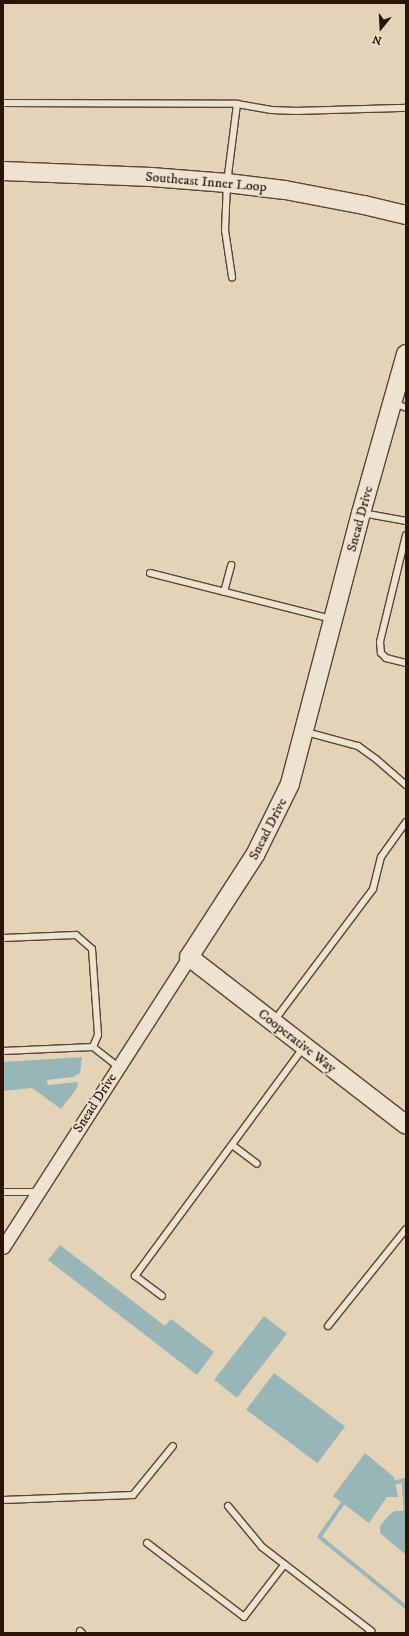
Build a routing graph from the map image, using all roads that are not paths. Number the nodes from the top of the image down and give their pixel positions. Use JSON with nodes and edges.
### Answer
{"nodes":[{"id":1,"x":3,"y":103,"type":"edge"},
{"id":2,"x":237,"y":104,"type":"junction"},
{"id":3,"x":406,"y":108,"type":"edge"},
{"id":4,"x":3,"y":172,"type":"edge"},
{"id":5,"x":227,"y":183,"type":"junction"},
{"id":6,"x":406,"y":215,"type":"edge"},
{"id":7,"x":232,"y":277,"type":"dead end"},
{"id":8,"x":406,"y":354,"type":"edge"},
{"id":9,"x":399,"y":404,"type":"edge"},
{"id":10,"x":361,"y":513,"type":"junction"},
{"id":11,"x":406,"y":521,"type":"edge"},
{"id":12,"x":406,"y":535,"type":"edge"},
{"id":13,"x":231,"y":565,"type":"dead end"},
{"id":14,"x":150,"y":573,"type":"dead end"},
{"id":15,"x":224,"y":592,"type":"junction"},
{"id":16,"x":334,"y":620,"type":"junction"},
{"id":17,"x":406,"y":663,"type":"edge"},
{"id":18,"x":305,"y":732,"type":"junction"},
{"id":19,"x":406,"y":785,"type":"edge"},
{"id":20,"x":406,"y":822,"type":"edge"},
{"id":21,"x":3,"y":938,"type":"edge"},
{"id":22,"x":189,"y":957,"type":"junction"},
{"id":23,"x":273,"y":1022,"type":"junction"},
{"id":24,"x":92,"y":1047,"type":"junction"},
{"id":25,"x":304,"y":1047,"type":"junction"},
{"id":26,"x":3,"y":1051,"type":"edge"},
{"id":27,"x":119,"y":1067,"type":"junction"},
{"id":28,"x":406,"y":1125,"type":"edge"},
{"id":29,"x":232,"y":1145,"type":"junction"},
{"id":30,"x":257,"y":1164,"type":"dead end"},
{"id":31,"x":3,"y":1192,"type":"edge"},
{"id":32,"x":38,"y":1192,"type":"junction"},
{"id":33,"x":406,"y":1229,"type":"edge"},
{"id":34,"x":3,"y":1247,"type":"edge"},
{"id":35,"x":162,"y":1296,"type":"dead end"},
{"id":36,"x":328,"y":1326,"type":"dead end"},
{"id":37,"x":173,"y":1446,"type":"dead end"},
{"id":38,"x":3,"y":1500,"type":"edge"},
{"id":39,"x":228,"y":1506,"type":"dead end"},
{"id":40,"x":147,"y":1543,"type":"dead end"},
{"id":41,"x":284,"y":1565,"type":"junction"},
{"id":42,"x":371,"y":1632,"type":"edge"}],
"edges":[{"from":1,"to":2,"type":"lane"},
{"from":2,"to":3,"type":"lane"},
{"from":2,"to":5,"type":"lane"},
{"from":4,"to":5,"type":"street","name":"Southeast Inner Loop"},
{"from":5,"to":6,"type":"street","name":"Southeast Inner Loop"},
{"from":5,"to":7,"type":"lane"},
{"from":8,"to":9,"type":"street","name":"Snead Drive"},
{"from":9,"to":10,"type":"street","name":"Snead Drive"},
{"from":10,"to":11,"type":"lane"},
{"from":10,"to":16,"type":"street","name":"Snead Drive"},
{"from":12,"to":17,"type":"lane"},
{"from":13,"to":15,"type":"lane"},
{"from":14,"to":15,"type":"lane"},
{"from":15,"to":16,"type":"lane"},
{"from":16,"to":18,"type":"street","name":"Snead Drive"},
{"from":18,"to":19,"type":"lane"},
{"from":18,"to":22,"type":"street","name":"Snead Drive"},
{"from":20,"to":23,"type":"lane"},
{"from":21,"to":24,"type":"lane"},
{"from":22,"to":23,"type":"street","name":"Cooperative Way"},
{"from":22,"to":27,"type":"street","name":"Snead Drive"},
{"from":23,"to":25,"type":"street","name":"Cooperative Way"},
{"from":24,"to":26,"type":"lane"},
{"from":24,"to":27,"type":"lane"},
{"from":25,"to":28,"type":"street","name":"Cooperative Way"},
{"from":25,"to":29,"type":"lane"},
{"from":27,"to":32,"type":"street","name":"Snead Drive"},
{"from":29,"to":30,"type":"lane"},
{"from":29,"to":35,"type":"lane"},
{"from":31,"to":32,"type":"lane"},
{"from":32,"to":34,"type":"street","name":"Snead Drive"},
{"from":33,"to":36,"type":"lane"},
{"from":37,"to":38,"type":"lane"},
{"from":39,"to":41,"type":"lane"},
{"from":40,"to":41,"type":"lane"},
{"from":41,"to":42,"type":"lane"}]}
